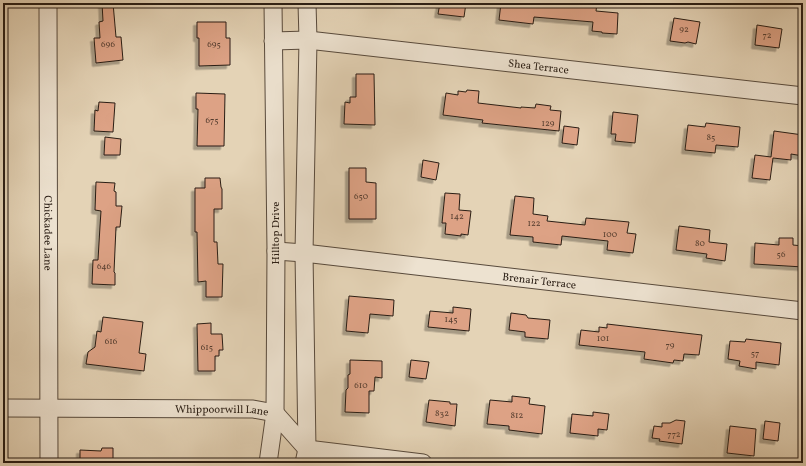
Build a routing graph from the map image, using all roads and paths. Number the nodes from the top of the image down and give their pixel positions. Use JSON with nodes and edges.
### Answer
{"nodes":[{"id":1,"x":48,"y":3,"type":"edge"},
{"id":2,"x":273,"y":3,"type":"edge"},
{"id":3,"x":307,"y":3,"type":"edge"},
{"id":4,"x":308,"y":40,"type":"junction"},
{"id":5,"x":273,"y":41,"type":"junction"},
{"id":6,"x":803,"y":96,"type":"edge"},
{"id":7,"x":276,"y":251,"type":"junction"},
{"id":8,"x":304,"y":253,"type":"junction"},
{"id":9,"x":803,"y":311,"type":"edge"},
{"id":10,"x":3,"y":408,"type":"edge"},
{"id":11,"x":50,"y":408,"type":"junction"},
{"id":12,"x":275,"y":413,"type":"junction"},
{"id":13,"x":306,"y":456,"type":"edge"},
{"id":14,"x":50,"y":463,"type":"edge"},
{"id":15,"x":268,"y":463,"type":"edge"},
{"id":16,"x":423,"y":463,"type":"edge"}],
"edges":[{"from":1,"to":11,"type":"street","name":"Chickadee Lane"},
{"from":2,"to":5,"type":"street","name":"Hilltop Drive"},
{"from":3,"to":4,"type":"street"},
{"from":4,"to":5,"type":"street","name":"Shea Terrace"},
{"from":4,"to":6,"type":"street","name":"Shea Terrace"},
{"from":4,"to":8,"type":"street"},
{"from":5,"to":7,"type":"street","name":"Hilltop Drive"},
{"from":7,"to":8,"type":"street","name":"Brenair Terrace"},
{"from":7,"to":12,"type":"street","name":"Hilltop Drive"},
{"from":8,"to":9,"type":"street","name":"Brenair Terrace"},
{"from":8,"to":13,"type":"street"},
{"from":10,"to":11,"type":"street","name":"Whippoorwill Lane"},
{"from":11,"to":12,"type":"street","name":"Whippoorwill Lane"},
{"from":11,"to":14,"type":"street","name":"Chickadee Lane"},
{"from":12,"to":13,"type":"street","name":"Whippoorwill Lane"},
{"from":12,"to":15,"type":"street","name":"Hilltop Drive"},
{"from":13,"to":16,"type":"street"}]}
